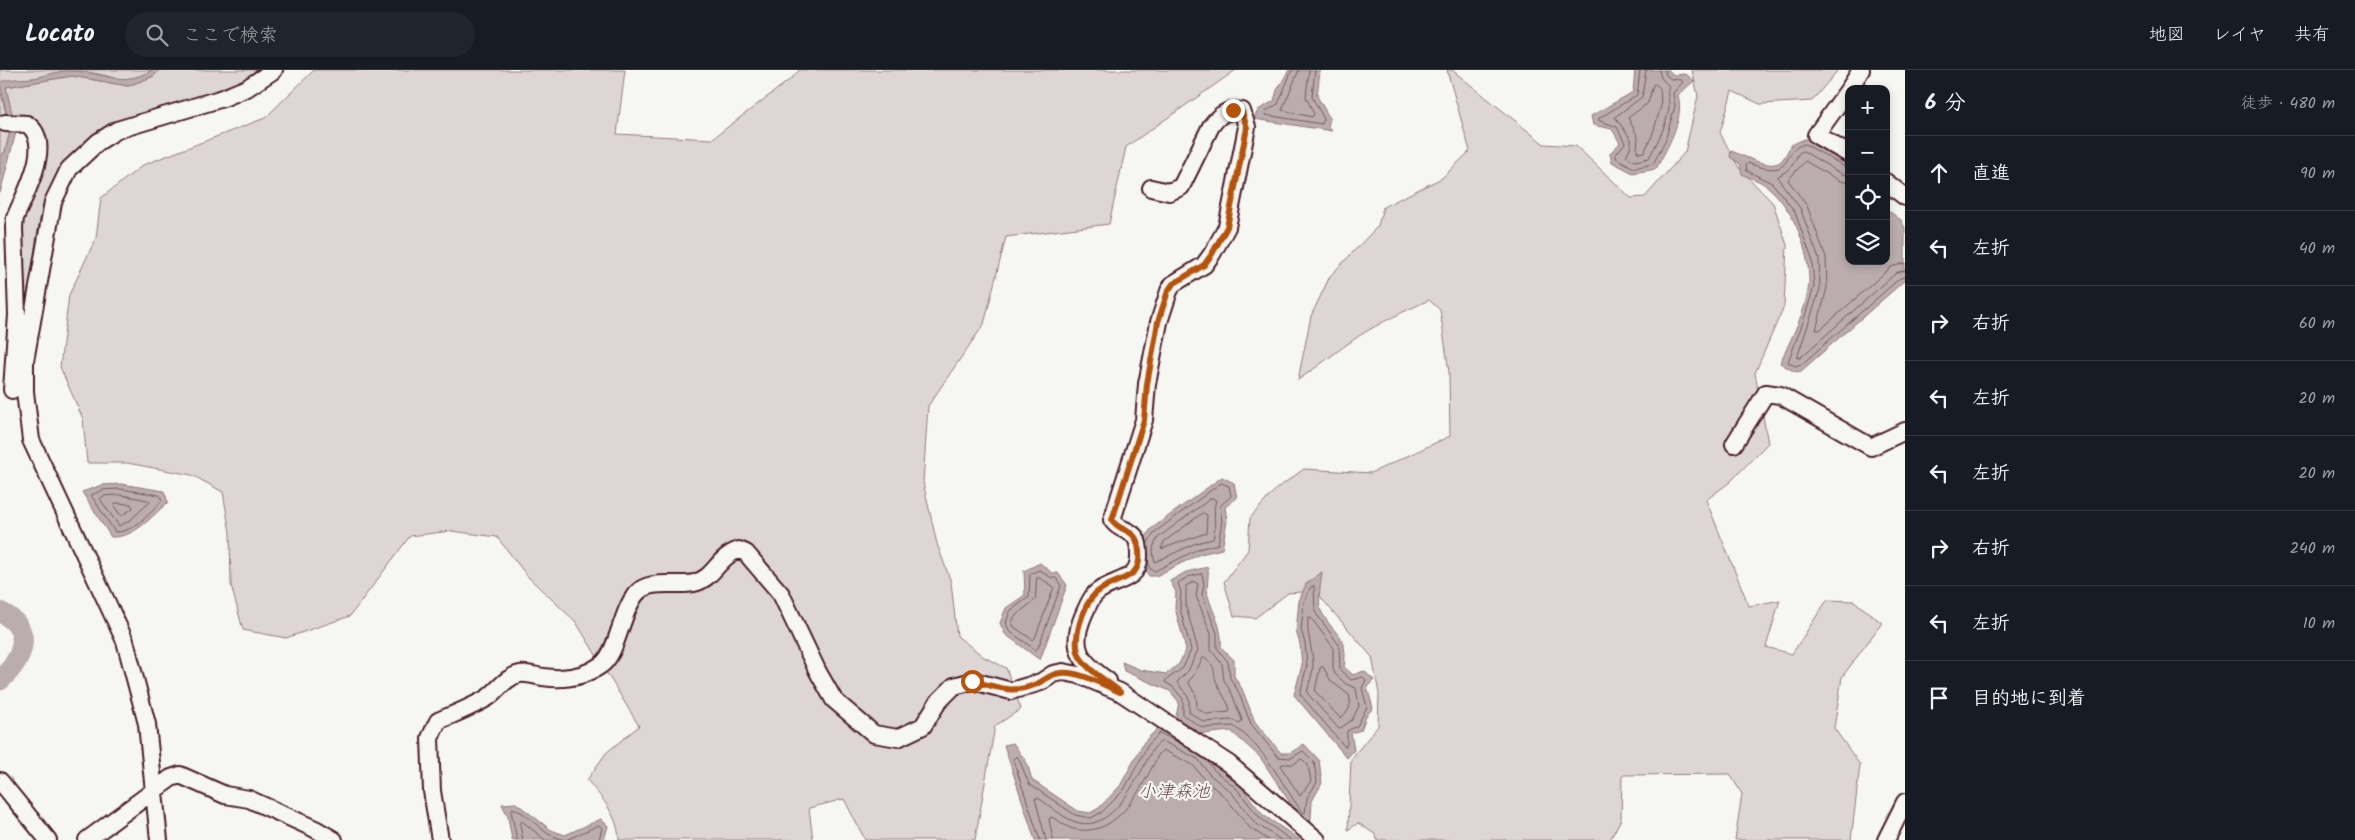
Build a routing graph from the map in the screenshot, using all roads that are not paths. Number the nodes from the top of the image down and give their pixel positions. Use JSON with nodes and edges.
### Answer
{"nodes":[{"id":1,"x":274,"y":70,"type":"edge"},
{"id":2,"x":1861,"y":70,"type":"edge"},
{"id":3,"x":1852,"y":85,"type":"edge"},
{"id":4,"x":1845,"y":95,"type":"edge"},
{"id":5,"x":5,"y":123,"type":"dead end"},
{"id":6,"x":1845,"y":152,"type":"edge"},
{"id":7,"x":1890,"y":185,"type":"edge"},
{"id":8,"x":1151,"y":188,"type":"dead end"},
{"id":9,"x":1905,"y":197,"type":"edge"},
{"id":10,"x":12,"y":390,"type":"edge"},
{"id":11,"x":1905,"y":431,"type":"edge"},
{"id":12,"x":1734,"y":444,"type":"dead end"},
{"id":13,"x":1120,"y":692,"type":"junction"},
{"id":14,"x":0,"y":781,"type":"edge"},
{"id":15,"x":154,"y":790,"type":"junction"},
{"id":16,"x":1905,"y":802,"type":"edge"},
{"id":17,"x":48,"y":840,"type":"edge"},
{"id":18,"x":86,"y":840,"type":"edge"},
{"id":19,"x":159,"y":840,"type":"edge"},
{"id":20,"x":334,"y":840,"type":"edge"},
{"id":21,"x":440,"y":840,"type":"edge"},
{"id":22,"x":1318,"y":840,"type":"edge"},
{"id":23,"x":1886,"y":840,"type":"edge"}],
"edges":[{"from":1,"to":10,"type":"street"},
{"from":2,"to":3,"type":"street"},
{"from":4,"to":6,"type":"street"},
{"from":5,"to":10,"type":"street"},
{"from":7,"to":9,"type":"street"},
{"from":8,"to":13,"type":"street"},
{"from":10,"to":15,"type":"street"},
{"from":11,"to":12,"type":"street"},
{"from":13,"to":21,"type":"street"},
{"from":13,"to":22,"type":"street"},
{"from":14,"to":17,"type":"street"},
{"from":15,"to":18,"type":"street"},
{"from":15,"to":19,"type":"street"},
{"from":15,"to":20,"type":"street"},
{"from":16,"to":23,"type":"street"}]}
